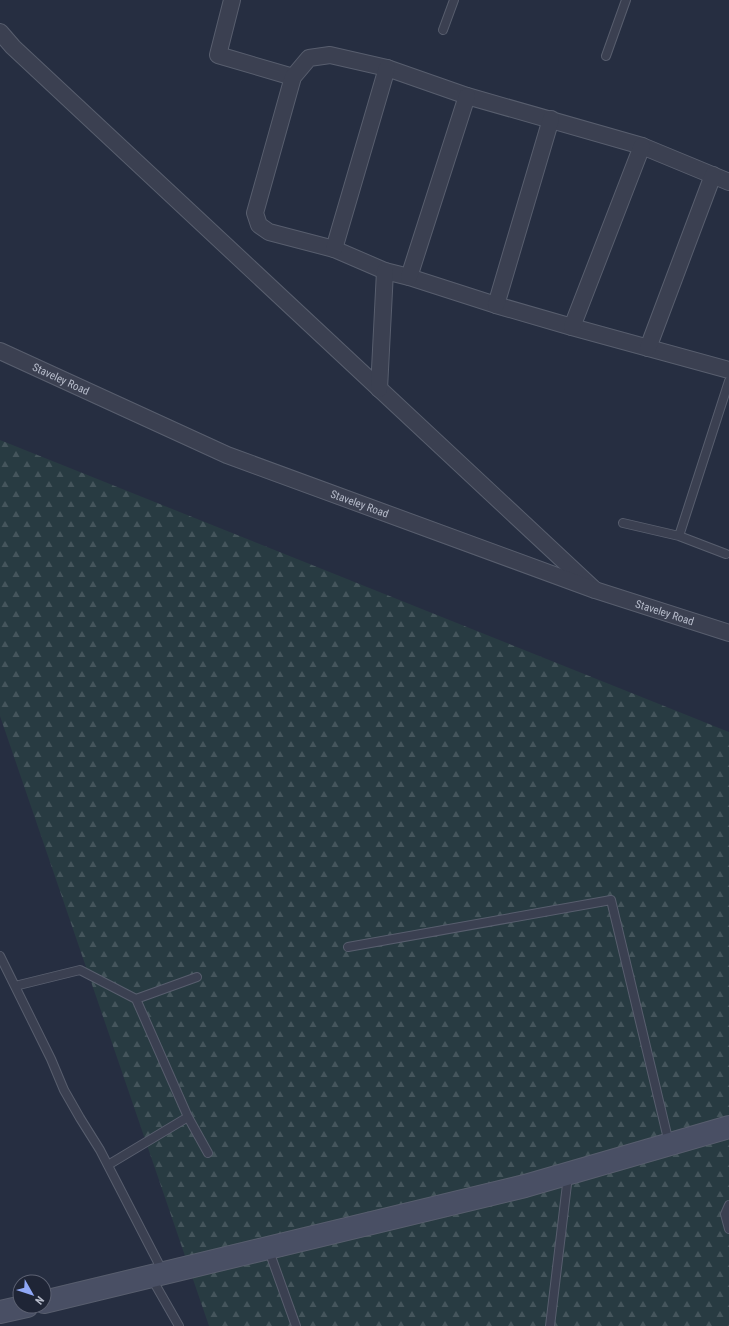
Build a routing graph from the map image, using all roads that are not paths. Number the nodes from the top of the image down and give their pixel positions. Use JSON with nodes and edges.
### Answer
{"nodes":[{"id":1,"x":232,"y":0,"type":"edge"},
{"id":2,"x":454,"y":0,"type":"edge"},
{"id":3,"x":626,"y":0,"type":"edge"},
{"id":4,"x":443,"y":30,"type":"dead end"},
{"id":5,"x":0,"y":32,"type":"edge"},
{"id":6,"x":606,"y":56,"type":"dead end"},
{"id":7,"x":387,"y":68,"type":"junction"},
{"id":8,"x":293,"y":77,"type":"junction"},
{"id":9,"x":467,"y":96,"type":"junction"},
{"id":10,"x":551,"y":119,"type":"junction"},
{"id":11,"x":642,"y":146,"type":"junction"},
{"id":12,"x":712,"y":175,"type":"junction"},
{"id":13,"x":729,"y":182,"type":"edge"},
{"id":14,"x":334,"y":249,"type":"junction"},
{"id":15,"x":385,"y":271,"type":"junction"},
{"id":16,"x":408,"y":277,"type":"junction"},
{"id":17,"x":496,"y":304,"type":"junction"},
{"id":18,"x":572,"y":327,"type":"junction"},
{"id":19,"x":648,"y":348,"type":"junction"},
{"id":20,"x":0,"y":351,"type":"edge"},
{"id":21,"x":729,"y":370,"type":"edge"},
{"id":22,"x":729,"y":381,"type":"edge"},
{"id":23,"x":379,"y":389,"type":"junction"},
{"id":24,"x":623,"y":523,"type":"dead end"},
{"id":25,"x":679,"y":536,"type":"junction"},
{"id":26,"x":726,"y":554,"type":"dead end"},
{"id":27,"x":595,"y":590,"type":"junction"},
{"id":28,"x":729,"y":633,"type":"edge"},
{"id":29,"x":348,"y":947,"type":"dead end"},
{"id":30,"x":0,"y":956,"type":"edge"},
{"id":31,"x":197,"y":977,"type":"dead end"},
{"id":32,"x":15,"y":986,"type":"junction"},
{"id":33,"x":136,"y":998,"type":"junction"},
{"id":34,"x":188,"y":1117,"type":"junction"},
{"id":35,"x":729,"y":1127,"type":"edge"},
{"id":36,"x":670,"y":1144,"type":"junction"},
{"id":37,"x":208,"y":1153,"type":"dead end"},
{"id":38,"x":108,"y":1165,"type":"junction"},
{"id":39,"x":569,"y":1173,"type":"junction"},
{"id":40,"x":729,"y":1205,"type":"edge"},
{"id":41,"x":729,"y":1229,"type":"edge"},
{"id":42,"x":268,"y":1248,"type":"junction"},
{"id":43,"x":157,"y":1275,"type":"junction"},
{"id":44,"x":52,"y":1300,"type":"edge"},
{"id":45,"x":12,"y":1309,"type":"edge"},
{"id":46,"x":0,"y":1312,"type":"edge"},
{"id":47,"x":176,"y":1324,"type":"edge"},
{"id":48,"x":296,"y":1326,"type":"edge"},
{"id":49,"x":550,"y":1326,"type":"edge"}],
"edges":[{"from":1,"to":8,"type":"street"},
{"from":2,"to":4,"type":"lane"},
{"from":3,"to":6,"type":"lane"},
{"from":5,"to":23,"type":"street"},
{"from":7,"to":8,"type":"street"},
{"from":7,"to":9,"type":"street"},
{"from":7,"to":14,"type":"street"},
{"from":8,"to":14,"type":"street"},
{"from":9,"to":10,"type":"street"},
{"from":9,"to":16,"type":"street"},
{"from":10,"to":11,"type":"street"},
{"from":10,"to":17,"type":"street"},
{"from":11,"to":12,"type":"street"},
{"from":11,"to":18,"type":"street"},
{"from":12,"to":13,"type":"street"},
{"from":12,"to":19,"type":"street"},
{"from":14,"to":15,"type":"street"},
{"from":15,"to":16,"type":"street"},
{"from":15,"to":23,"type":"street"},
{"from":16,"to":17,"type":"street"},
{"from":17,"to":18,"type":"street"},
{"from":18,"to":19,"type":"street"},
{"from":19,"to":21,"type":"street"},
{"from":20,"to":27,"type":"street","name":"Staveley Road"},
{"from":22,"to":25,"type":"lane"},
{"from":23,"to":27,"type":"street"},
{"from":24,"to":25,"type":"lane"},
{"from":25,"to":26,"type":"lane"},
{"from":27,"to":28,"type":"street","name":"Staveley Road"},
{"from":29,"to":36,"type":"lane"},
{"from":30,"to":32,"type":"lane"},
{"from":31,"to":33,"type":"lane"},
{"from":32,"to":33,"type":"lane"},
{"from":32,"to":38,"type":"lane"},
{"from":33,"to":34,"type":"lane"},
{"from":34,"to":37,"type":"lane"},
{"from":34,"to":38,"type":"lane"},
{"from":35,"to":36,"type":"street"},
{"from":36,"to":39,"type":"street"},
{"from":38,"to":43,"type":"lane"},
{"from":39,"to":42,"type":"street"},
{"from":39,"to":49,"type":"lane"},
{"from":40,"to":41,"type":"lane"},
{"from":42,"to":43,"type":"street"},
{"from":42,"to":48,"type":"lane"},
{"from":43,"to":44,"type":"street"},
{"from":43,"to":47,"type":"lane"},
{"from":45,"to":46,"type":"street"}]}
